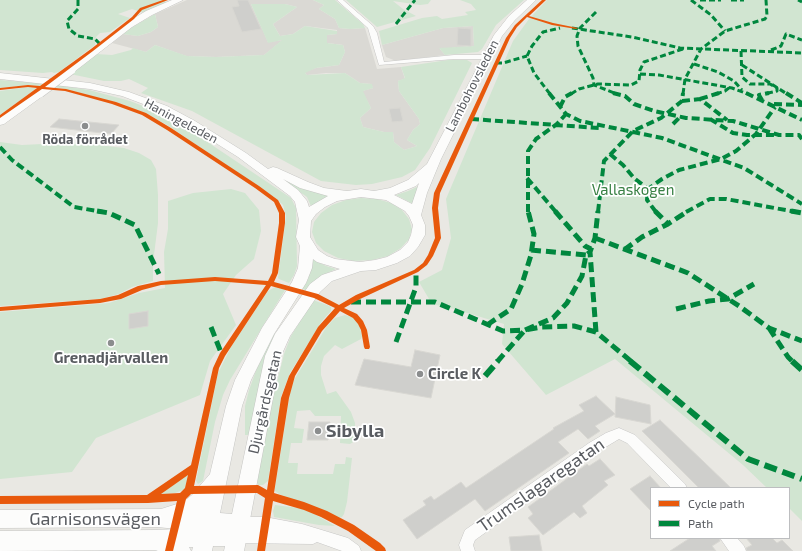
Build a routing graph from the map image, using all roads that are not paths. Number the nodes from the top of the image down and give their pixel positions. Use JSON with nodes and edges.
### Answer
{"nodes":[{"id":1,"x":177,"y":0,"type":"edge"},
{"id":2,"x":340,"y":0,"type":"edge"},
{"id":3,"x":532,"y":0,"type":"edge"},
{"id":4,"x":486,"y":57,"type":"junction"},
{"id":5,"x":0,"y":76,"type":"edge"},
{"id":6,"x":0,"y":122,"type":"edge"},
{"id":7,"x":242,"y":155,"type":"junction"},
{"id":8,"x":435,"y":159,"type":"junction"},
{"id":9,"x":376,"y":194,"type":"junction"},
{"id":10,"x":346,"y":195,"type":"junction"},
{"id":11,"x":415,"y":215,"type":"junction"},
{"id":12,"x":305,"y":220,"type":"junction"},
{"id":13,"x":307,"y":246,"type":"junction"},
{"id":14,"x":360,"y":267,"type":"junction"},
{"id":15,"x":219,"y":476,"type":"junction"},
{"id":16,"x":679,"y":487,"type":"edge"},
{"id":17,"x":157,"y":518,"type":"junction"},
{"id":18,"x":0,"y":519,"type":"edge"},
{"id":19,"x":206,"y":537,"type":"edge"},
{"id":20,"x":236,"y":537,"type":"edge"},
{"id":21,"x":728,"y":539,"type":"edge"},
{"id":22,"x":156,"y":540,"type":"junction"},
{"id":23,"x":0,"y":541,"type":"edge"},
{"id":24,"x":181,"y":551,"type":"edge"},
{"id":25,"x":354,"y":551,"type":"edge"},
{"id":26,"x":468,"y":551,"type":"edge"},
{"id":27,"x":739,"y":551,"type":"edge"}],
"edges":[{"from":1,"to":6,"type":"main road","bridge":true},
{"from":2,"to":4,"type":"street"},
{"from":3,"to":4,"type":"main road","name":"Lambohovsleden"},
{"from":4,"to":8,"type":"main road","name":"Lambohovsleden"},
{"from":5,"to":7,"type":"main road","name":"Haningeleden"},
{"from":7,"to":10,"type":"main road","name":"Haningeleden"},
{"from":7,"to":12,"type":"main road","name":"Haningeleden"},
{"from":8,"to":9,"type":"main road","name":"Lambohovsleden"},
{"from":8,"to":11,"type":"main road","name":"Lambohovsleden"},
{"from":9,"to":10,"type":"main road"},
{"from":9,"to":11,"type":"main road"},
{"from":10,"to":12,"type":"main road"},
{"from":11,"to":14,"type":"main road"},
{"from":12,"to":13,"type":"main road"},
{"from":13,"to":14,"type":"main road"},
{"from":13,"to":15,"type":"main road","name":"Djurgårdsgatan"},
{"from":14,"to":20,"type":"main road","name":"Djurgårdsgatan"},
{"from":15,"to":17,"type":"main road"},
{"from":15,"to":19,"type":"main road","name":"Djurgårdsgatan"},
{"from":16,"to":26,"type":"street","name":"Trumslagaregatan"},
{"from":17,"to":18,"type":"main road","name":"Garnisonsvägen"},
{"from":17,"to":19,"type":"main road","name":"Garnisonsvägen"},
{"from":19,"to":20,"type":"main road","name":"Garnisonsvägen"},
{"from":19,"to":22,"type":"main road","name":"Garnisonsvägen"},
{"from":20,"to":25,"type":"street"},
{"from":21,"to":27,"type":"street"},
{"from":22,"to":23,"type":"main road","name":"Garnisonsvägen"},
{"from":22,"to":24,"type":"main road"}]}
